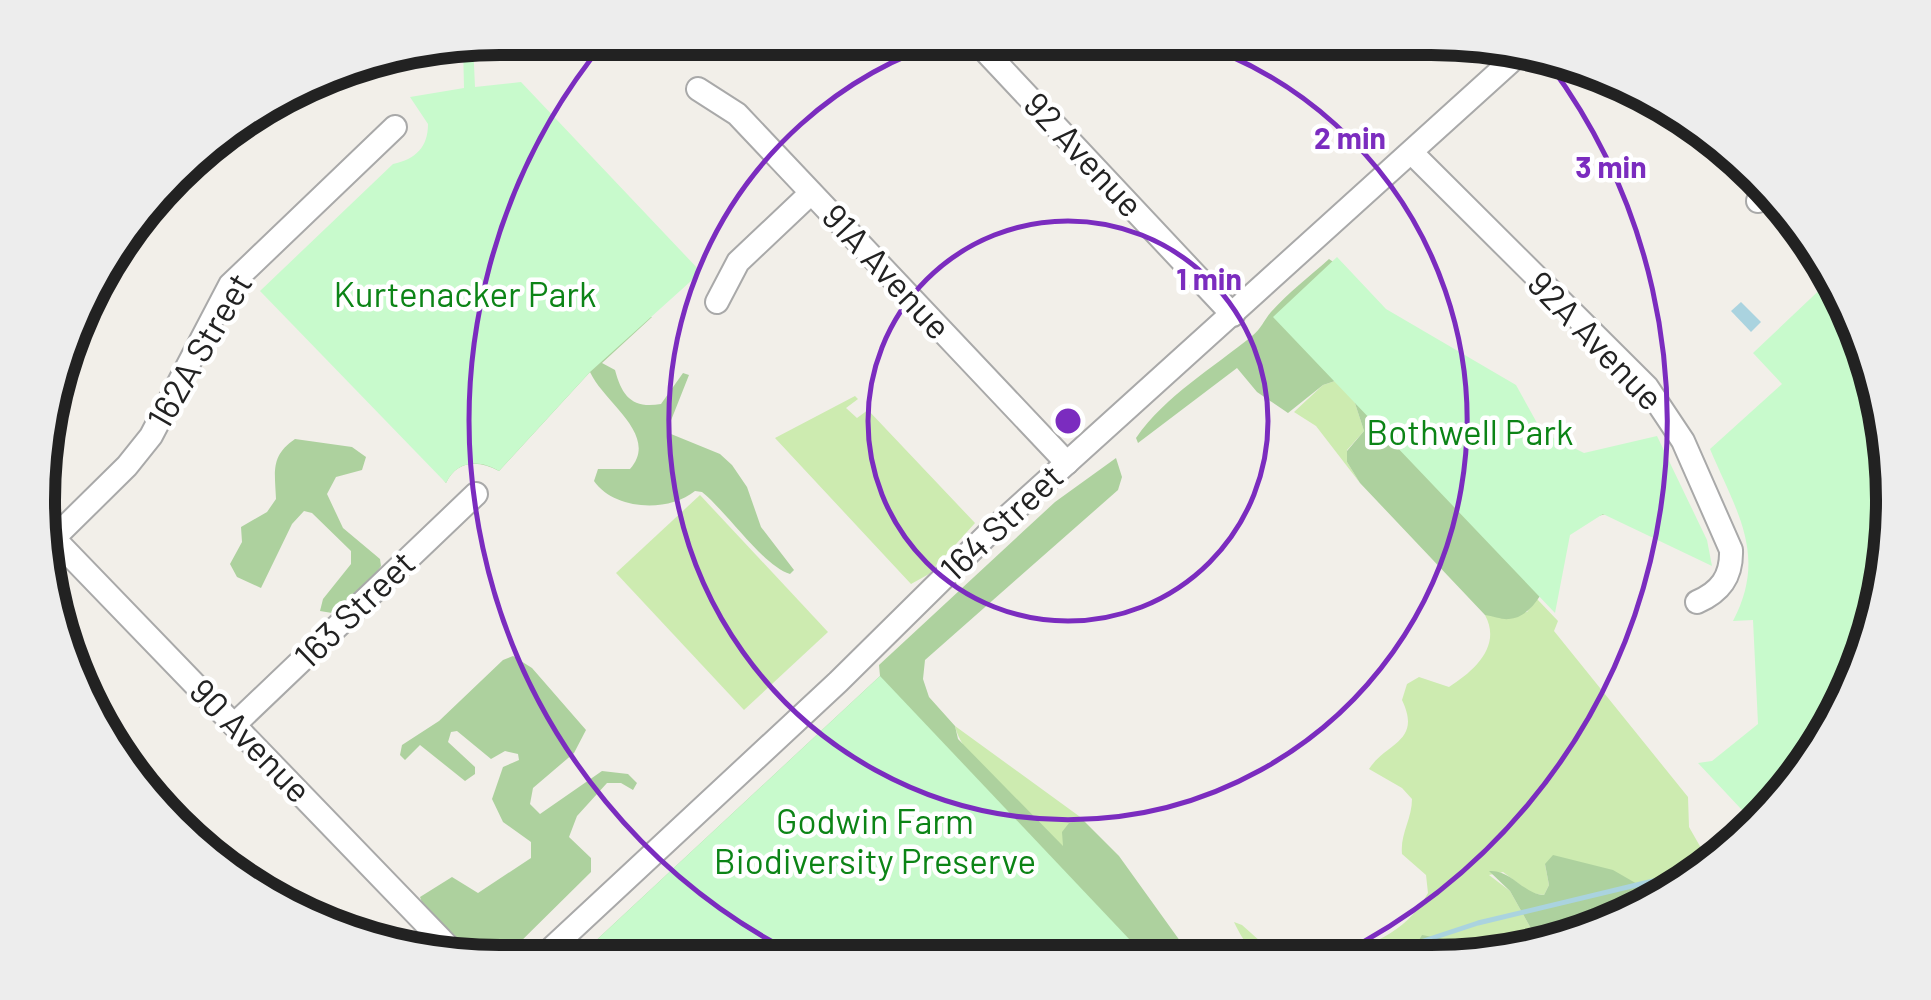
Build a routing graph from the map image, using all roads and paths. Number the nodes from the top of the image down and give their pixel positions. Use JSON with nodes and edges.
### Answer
{"nodes":[{"id":1,"x":989,"y":55,"type":"edge"},
{"id":2,"x":1509,"y":62,"type":"edge"},
{"id":3,"x":698,"y":90,"type":"dead end"},
{"id":4,"x":395,"y":127,"type":"dead end"},
{"id":5,"x":1412,"y":153,"type":"junction"},
{"id":6,"x":811,"y":193,"type":"junction"},
{"id":7,"x":718,"y":302,"type":"dead end"},
{"id":8,"x":1234,"y":315,"type":"junction"},
{"id":9,"x":1067,"y":463,"type":"junction"},
{"id":10,"x":476,"y":494,"type":"dead end"},
{"id":11,"x":56,"y":523,"type":"edge"},
{"id":12,"x":57,"y":543,"type":"edge"},
{"id":13,"x":1697,"y":602,"type":"dead end"},
{"id":14,"x":234,"y":725,"type":"junction"},
{"id":15,"x":443,"y":941,"type":"edge"},
{"id":16,"x":555,"y":945,"type":"edge"}],
"edges":[{"from":1,"to":8,"type":"street","name":"92 Avenue"},
{"from":2,"to":5,"type":"street","name":"164 Street"},
{"from":3,"to":6,"type":"street","name":"91A Avenue"},
{"from":4,"to":11,"type":"street","name":"162A Street"},
{"from":5,"to":8,"type":"street","name":"164 Street"},
{"from":5,"to":13,"type":"street","name":"92A Avenue"},
{"from":6,"to":7,"type":"street"},
{"from":6,"to":9,"type":"street","name":"91A Avenue"},
{"from":8,"to":9,"type":"street","name":"164 Street"},
{"from":9,"to":16,"type":"street","name":"164 Street"},
{"from":10,"to":14,"type":"street","name":"163 Street"},
{"from":12,"to":14,"type":"street","name":"90 Avenue"},
{"from":14,"to":15,"type":"street","name":"90 Avenue"}]}
